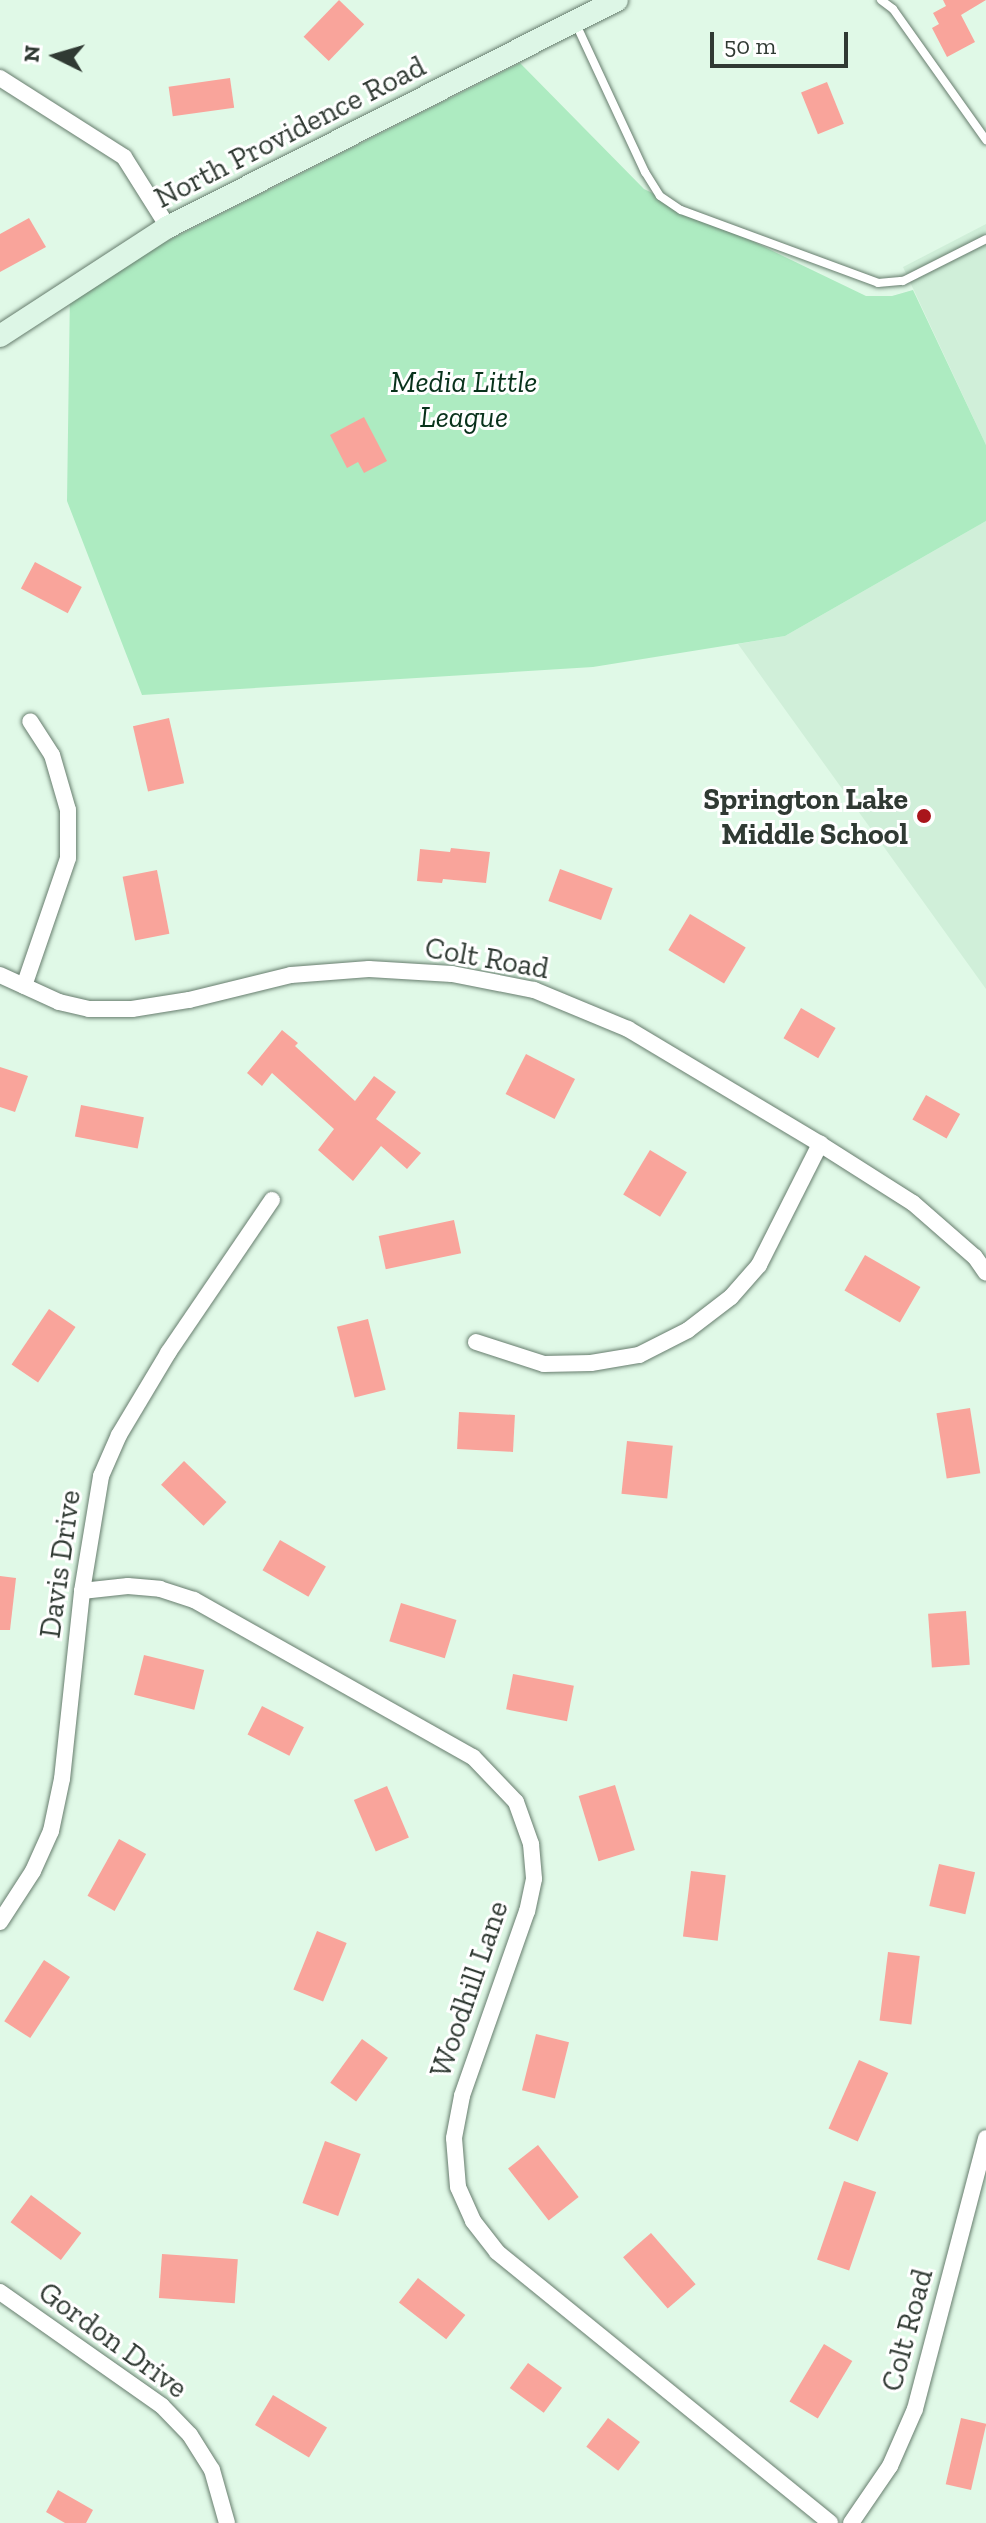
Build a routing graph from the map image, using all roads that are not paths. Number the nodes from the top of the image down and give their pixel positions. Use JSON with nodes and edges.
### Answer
{"nodes":[{"id":1,"x":617,"y":0,"type":"edge"},
{"id":2,"x":881,"y":0,"type":"edge"},
{"id":3,"x":574,"y":21,"type":"junction"},
{"id":4,"x":0,"y":78,"type":"edge"},
{"id":5,"x":986,"y":140,"type":"edge"},
{"id":6,"x":168,"y":227,"type":"junction"},
{"id":7,"x":986,"y":239,"type":"edge"},
{"id":8,"x":0,"y":336,"type":"edge"},
{"id":9,"x":30,"y":721,"type":"dead end"},
{"id":10,"x":0,"y":975,"type":"edge"},
{"id":11,"x":24,"y":986,"type":"junction"},
{"id":12,"x":820,"y":1144,"type":"junction"},
{"id":13,"x":272,"y":1200,"type":"dead end"},
{"id":14,"x":986,"y":1273,"type":"edge"},
{"id":15,"x":476,"y":1342,"type":"dead end"},
{"id":16,"x":82,"y":1591,"type":"junction"},
{"id":17,"x":0,"y":1922,"type":"edge"},
{"id":18,"x":986,"y":2138,"type":"edge"},
{"id":19,"x":0,"y":2292,"type":"edge"},
{"id":20,"x":227,"y":2523,"type":"edge"},
{"id":21,"x":830,"y":2523,"type":"edge"},
{"id":22,"x":851,"y":2523,"type":"edge"}],
"edges":[{"from":1,"to":3,"type":"main road","name":"North Providence Road"},
{"from":2,"to":5,"type":"lane"},
{"from":3,"to":6,"type":"main road","name":"North Providence Road"},
{"from":3,"to":7,"type":"lane"},
{"from":4,"to":6,"type":"street"},
{"from":6,"to":8,"type":"main road","name":"North Providence Road"},
{"from":9,"to":11,"type":"street"},
{"from":10,"to":11,"type":"street","name":"Colt Road"},
{"from":11,"to":12,"type":"street","name":"Colt Road"},
{"from":12,"to":14,"type":"street","name":"Colt Road"},
{"from":12,"to":15,"type":"street"},
{"from":13,"to":16,"type":"street","name":"Davis Drive"},
{"from":16,"to":17,"type":"street","name":"Davis Drive"},
{"from":16,"to":21,"type":"street","name":"Woodhill Lane"},
{"from":18,"to":22,"type":"street","name":"Colt Road"},
{"from":19,"to":20,"type":"street","name":"Gordon Drive"}]}
